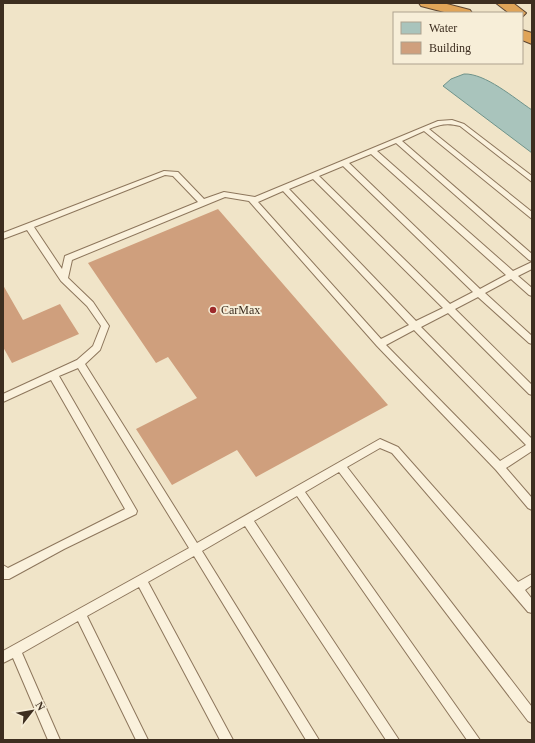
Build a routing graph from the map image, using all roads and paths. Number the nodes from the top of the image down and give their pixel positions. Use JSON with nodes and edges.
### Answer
{"nodes":[{"id":1,"x":426,"y":3,"type":"edge"},
{"id":2,"x":503,"y":3,"type":"edge"},
{"id":3,"x":461,"y":12,"type":"edge"},
{"id":4,"x":517,"y":12,"type":"edge"},
{"id":5,"x":523,"y":16,"type":"edge"},
{"id":6,"x":532,"y":22,"type":"edge"},
{"id":7,"x":523,"y":34,"type":"edge"},
{"id":8,"x":532,"y":39,"type":"edge"},
{"id":9,"x":425,"y":129,"type":"junction"},
{"id":10,"x":397,"y":140,"type":"junction"},
{"id":11,"x":372,"y":151,"type":"junction"},
{"id":12,"x":344,"y":163,"type":"junction"},
{"id":13,"x":314,"y":175,"type":"junction"},
{"id":14,"x":532,"y":180,"type":"edge"},
{"id":15,"x":284,"y":188,"type":"junction"},
{"id":16,"x":250,"y":198,"type":"junction"},
{"id":17,"x":202,"y":203,"type":"junction"},
{"id":18,"x":532,"y":216,"type":"edge"},
{"id":19,"x":29,"y":226,"type":"junction"},
{"id":20,"x":3,"y":236,"type":"edge"},
{"id":21,"x":532,"y":258,"type":"edge"},
{"id":22,"x":532,"y":265,"type":"edge"},
{"id":23,"x":512,"y":276,"type":"junction"},
{"id":24,"x":64,"y":279,"type":"junction"},
{"id":25,"x":479,"y":293,"type":"junction"},
{"id":26,"x":532,"y":294,"type":"edge"},
{"id":27,"x":448,"y":309,"type":"junction"},
{"id":28,"x":415,"y":326,"type":"junction"},
{"id":29,"x":532,"y":340,"type":"edge"},
{"id":30,"x":380,"y":344,"type":"junction"},
{"id":31,"x":80,"y":363,"type":"junction"},
{"id":32,"x":53,"y":375,"type":"junction"},
{"id":33,"x":532,"y":391,"type":"edge"},
{"id":34,"x":3,"y":398,"type":"edge"},
{"id":35,"x":532,"y":445,"type":"edge"},
{"id":36,"x":340,"y":466,"type":"junction"},
{"id":37,"x":499,"y":467,"type":"junction"},
{"id":38,"x":298,"y":490,"type":"junction"},
{"id":39,"x":532,"y":505,"type":"edge"},
{"id":40,"x":247,"y":520,"type":"junction"},
{"id":41,"x":196,"y":550,"type":"junction"},
{"id":42,"x":4,"y":574,"type":"edge"},
{"id":43,"x":532,"y":578,"type":"edge"},
{"id":44,"x":141,"y":580,"type":"junction"},
{"id":45,"x":522,"y":595,"type":"junction"},
{"id":46,"x":532,"y":608,"type":"edge"},
{"id":47,"x":80,"y":614,"type":"junction"},
{"id":48,"x":15,"y":650,"type":"junction"},
{"id":49,"x":3,"y":657,"type":"edge"},
{"id":50,"x":532,"y":716,"type":"edge"},
{"id":51,"x":54,"y":740,"type":"edge"},
{"id":52,"x":142,"y":740,"type":"edge"},
{"id":53,"x":227,"y":740,"type":"edge"},
{"id":54,"x":313,"y":740,"type":"edge"},
{"id":55,"x":393,"y":740,"type":"edge"},
{"id":56,"x":474,"y":740,"type":"edge"}],
"edges":[{"from":1,"to":3,"type":"highway"},
{"from":2,"to":4,"type":"highway"},
{"from":5,"to":6,"type":"highway"},
{"from":7,"to":8,"type":"highway"},
{"from":9,"to":10,"type":"lane"},
{"from":9,"to":14,"type":"lane"},
{"from":9,"to":18,"type":"lane"},
{"from":10,"to":11,"type":"lane"},
{"from":10,"to":21,"type":"lane"},
{"from":11,"to":12,"type":"lane"},
{"from":11,"to":23,"type":"lane"},
{"from":12,"to":13,"type":"lane"},
{"from":12,"to":25,"type":"lane"},
{"from":13,"to":15,"type":"lane"},
{"from":13,"to":27,"type":"lane"},
{"from":15,"to":16,"type":"lane"},
{"from":15,"to":28,"type":"lane"},
{"from":16,"to":17,"type":"lane"},
{"from":16,"to":30,"type":"lane"},
{"from":17,"to":19,"type":"lane"},
{"from":17,"to":24,"type":"lane"},
{"from":19,"to":20,"type":"lane"},
{"from":19,"to":24,"type":"lane"},
{"from":22,"to":23,"type":"lane"},
{"from":23,"to":25,"type":"lane"},
{"from":23,"to":26,"type":"lane"},
{"from":24,"to":31,"type":"lane"},
{"from":25,"to":27,"type":"lane"},
{"from":25,"to":29,"type":"lane"},
{"from":27,"to":28,"type":"lane"},
{"from":27,"to":33,"type":"lane"},
{"from":28,"to":30,"type":"lane"},
{"from":28,"to":35,"type":"lane"},
{"from":30,"to":37,"type":"lane"},
{"from":31,"to":32,"type":"lane"},
{"from":31,"to":41,"type":"lane"},
{"from":32,"to":34,"type":"lane"},
{"from":32,"to":42,"type":"lane"},
{"from":35,"to":37,"type":"lane"},
{"from":36,"to":38,"type":"lane"},
{"from":36,"to":45,"type":"lane"},
{"from":36,"to":50,"type":"lane"},
{"from":37,"to":39,"type":"lane"},
{"from":38,"to":40,"type":"lane"},
{"from":38,"to":56,"type":"lane"},
{"from":40,"to":41,"type":"lane"},
{"from":40,"to":55,"type":"lane"},
{"from":41,"to":44,"type":"lane"},
{"from":41,"to":54,"type":"lane"},
{"from":43,"to":45,"type":"lane"},
{"from":44,"to":47,"type":"lane"},
{"from":44,"to":53,"type":"lane"},
{"from":45,"to":46,"type":"lane"},
{"from":47,"to":48,"type":"lane"},
{"from":47,"to":52,"type":"lane"},
{"from":48,"to":49,"type":"lane"},
{"from":48,"to":51,"type":"lane"}]}
